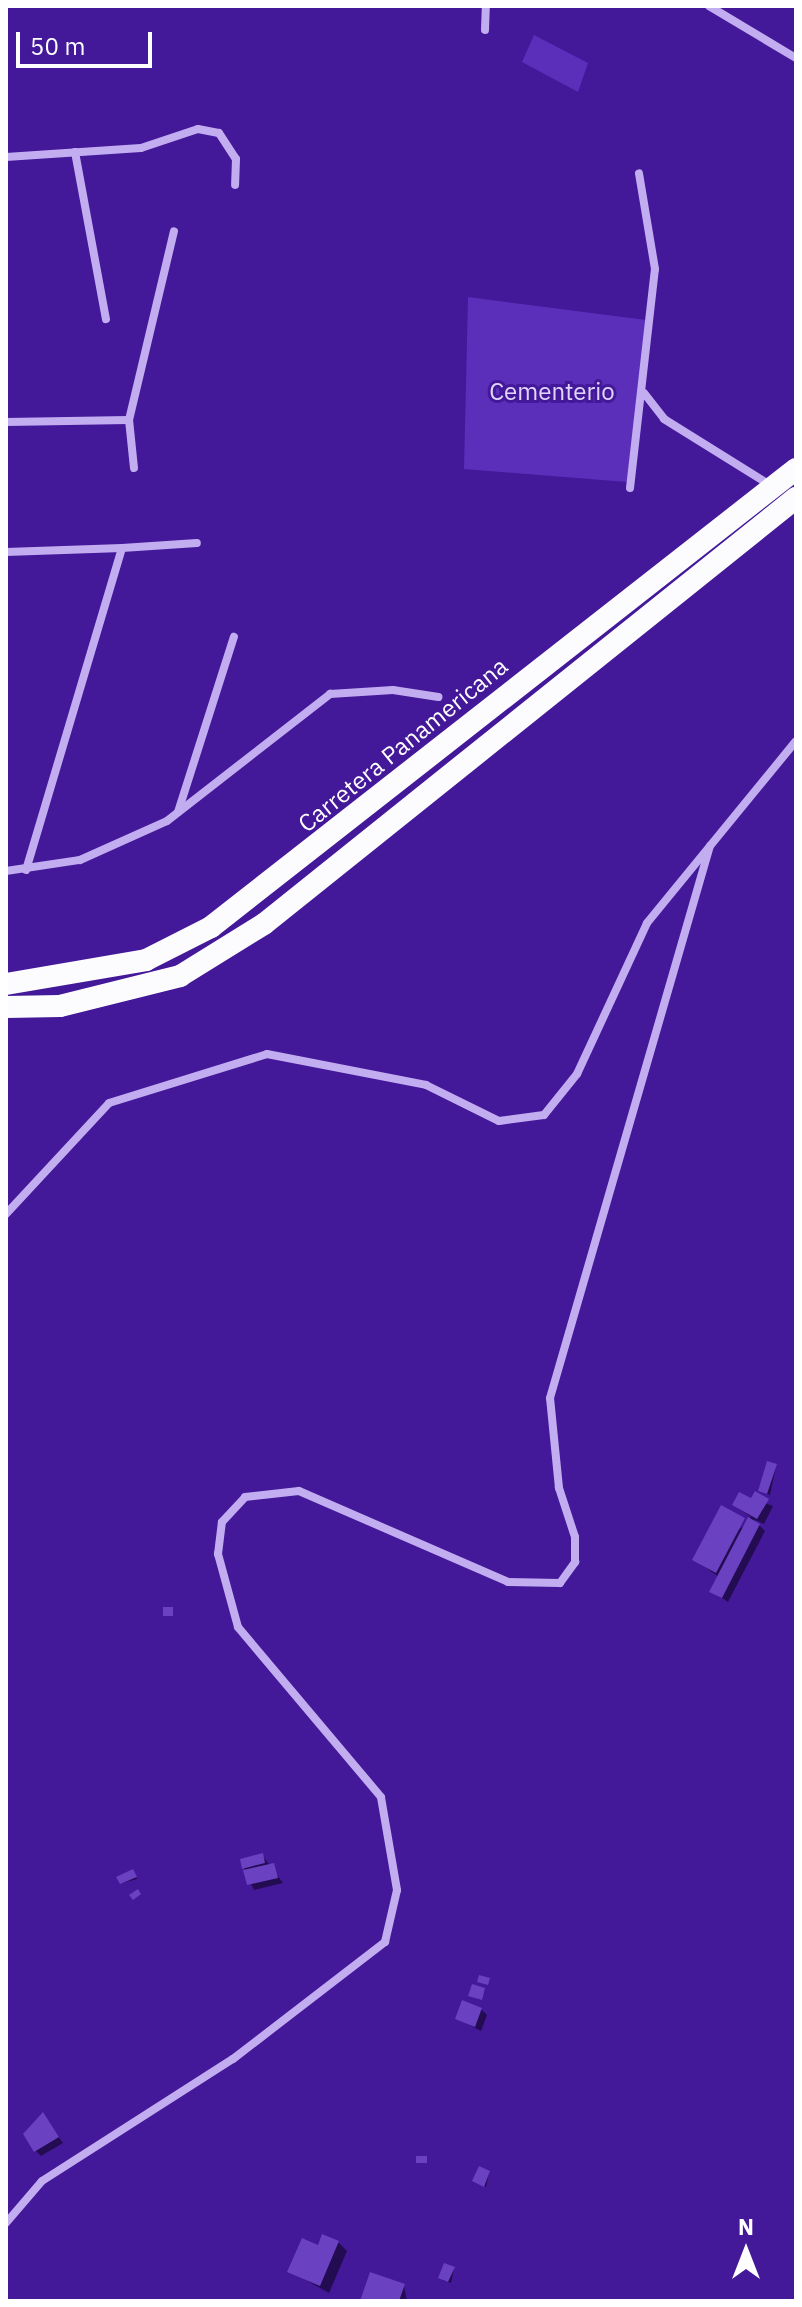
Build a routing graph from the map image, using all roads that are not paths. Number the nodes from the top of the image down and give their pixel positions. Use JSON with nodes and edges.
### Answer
{"nodes":[{"id":1,"x":486,"y":6,"type":"edge"},
{"id":2,"x":709,"y":6,"type":"edge"},
{"id":3,"x":485,"y":30,"type":"dead end"},
{"id":4,"x":796,"y":58,"type":"edge"},
{"id":5,"x":75,"y":152,"type":"junction"},
{"id":6,"x":6,"y":157,"type":"edge"},
{"id":7,"x":639,"y":173,"type":"dead end"},
{"id":8,"x":235,"y":185,"type":"dead end"},
{"id":9,"x":174,"y":231,"type":"dead end"},
{"id":10,"x":106,"y":319,"type":"dead end"},
{"id":11,"x":644,"y":393,"type":"junction"},
{"id":12,"x":129,"y":420,"type":"junction"},
{"id":13,"x":6,"y":422,"type":"edge"},
{"id":14,"x":134,"y":468,"type":"dead end"},
{"id":15,"x":796,"y":469,"type":"edge"},
{"id":16,"x":771,"y":485,"type":"junction"},
{"id":17,"x":630,"y":488,"type":"dead end"},
{"id":18,"x":796,"y":498,"type":"edge"},
{"id":19,"x":197,"y":543,"type":"dead end"},
{"id":20,"x":122,"y":548,"type":"junction"},
{"id":21,"x":6,"y":552,"type":"edge"},
{"id":22,"x":234,"y":637,"type":"dead end"},
{"id":23,"x":438,"y":697,"type":"dead end"},
{"id":24,"x":796,"y":741,"type":"edge"},
{"id":25,"x":178,"y":813,"type":"junction"},
{"id":26,"x":710,"y":846,"type":"junction"},
{"id":27,"x":26,"y":870,"type":"junction"},
{"id":28,"x":6,"y":871,"type":"edge"},
{"id":29,"x":9,"y":982,"type":"edge"},
{"id":30,"x":6,"y":1007,"type":"edge"},
{"id":31,"x":6,"y":1214,"type":"edge"},
{"id":32,"x":6,"y":2223,"type":"edge"}],
"edges":[{"from":1,"to":3,"type":"street"},
{"from":2,"to":4,"type":"street"},
{"from":5,"to":6,"type":"street"},
{"from":5,"to":8,"type":"street"},
{"from":5,"to":10,"type":"street"},
{"from":7,"to":11,"type":"street"},
{"from":9,"to":12,"type":"street"},
{"from":11,"to":16,"type":"street"},
{"from":11,"to":17,"type":"street"},
{"from":12,"to":13,"type":"street"},
{"from":12,"to":14,"type":"street"},
{"from":15,"to":16,"type":"highway","name":"Carretera Panamericana"},
{"from":16,"to":29,"type":"highway","name":"Carretera Panamericana"},
{"from":18,"to":30,"type":"highway"},
{"from":19,"to":20,"type":"street"},
{"from":20,"to":21,"type":"street"},
{"from":20,"to":27,"type":"street"},
{"from":22,"to":25,"type":"street"},
{"from":23,"to":25,"type":"street"},
{"from":24,"to":26,"type":"street"},
{"from":25,"to":27,"type":"street"},
{"from":26,"to":31,"type":"street"},
{"from":26,"to":32,"type":"street"},
{"from":27,"to":28,"type":"street"}]}
